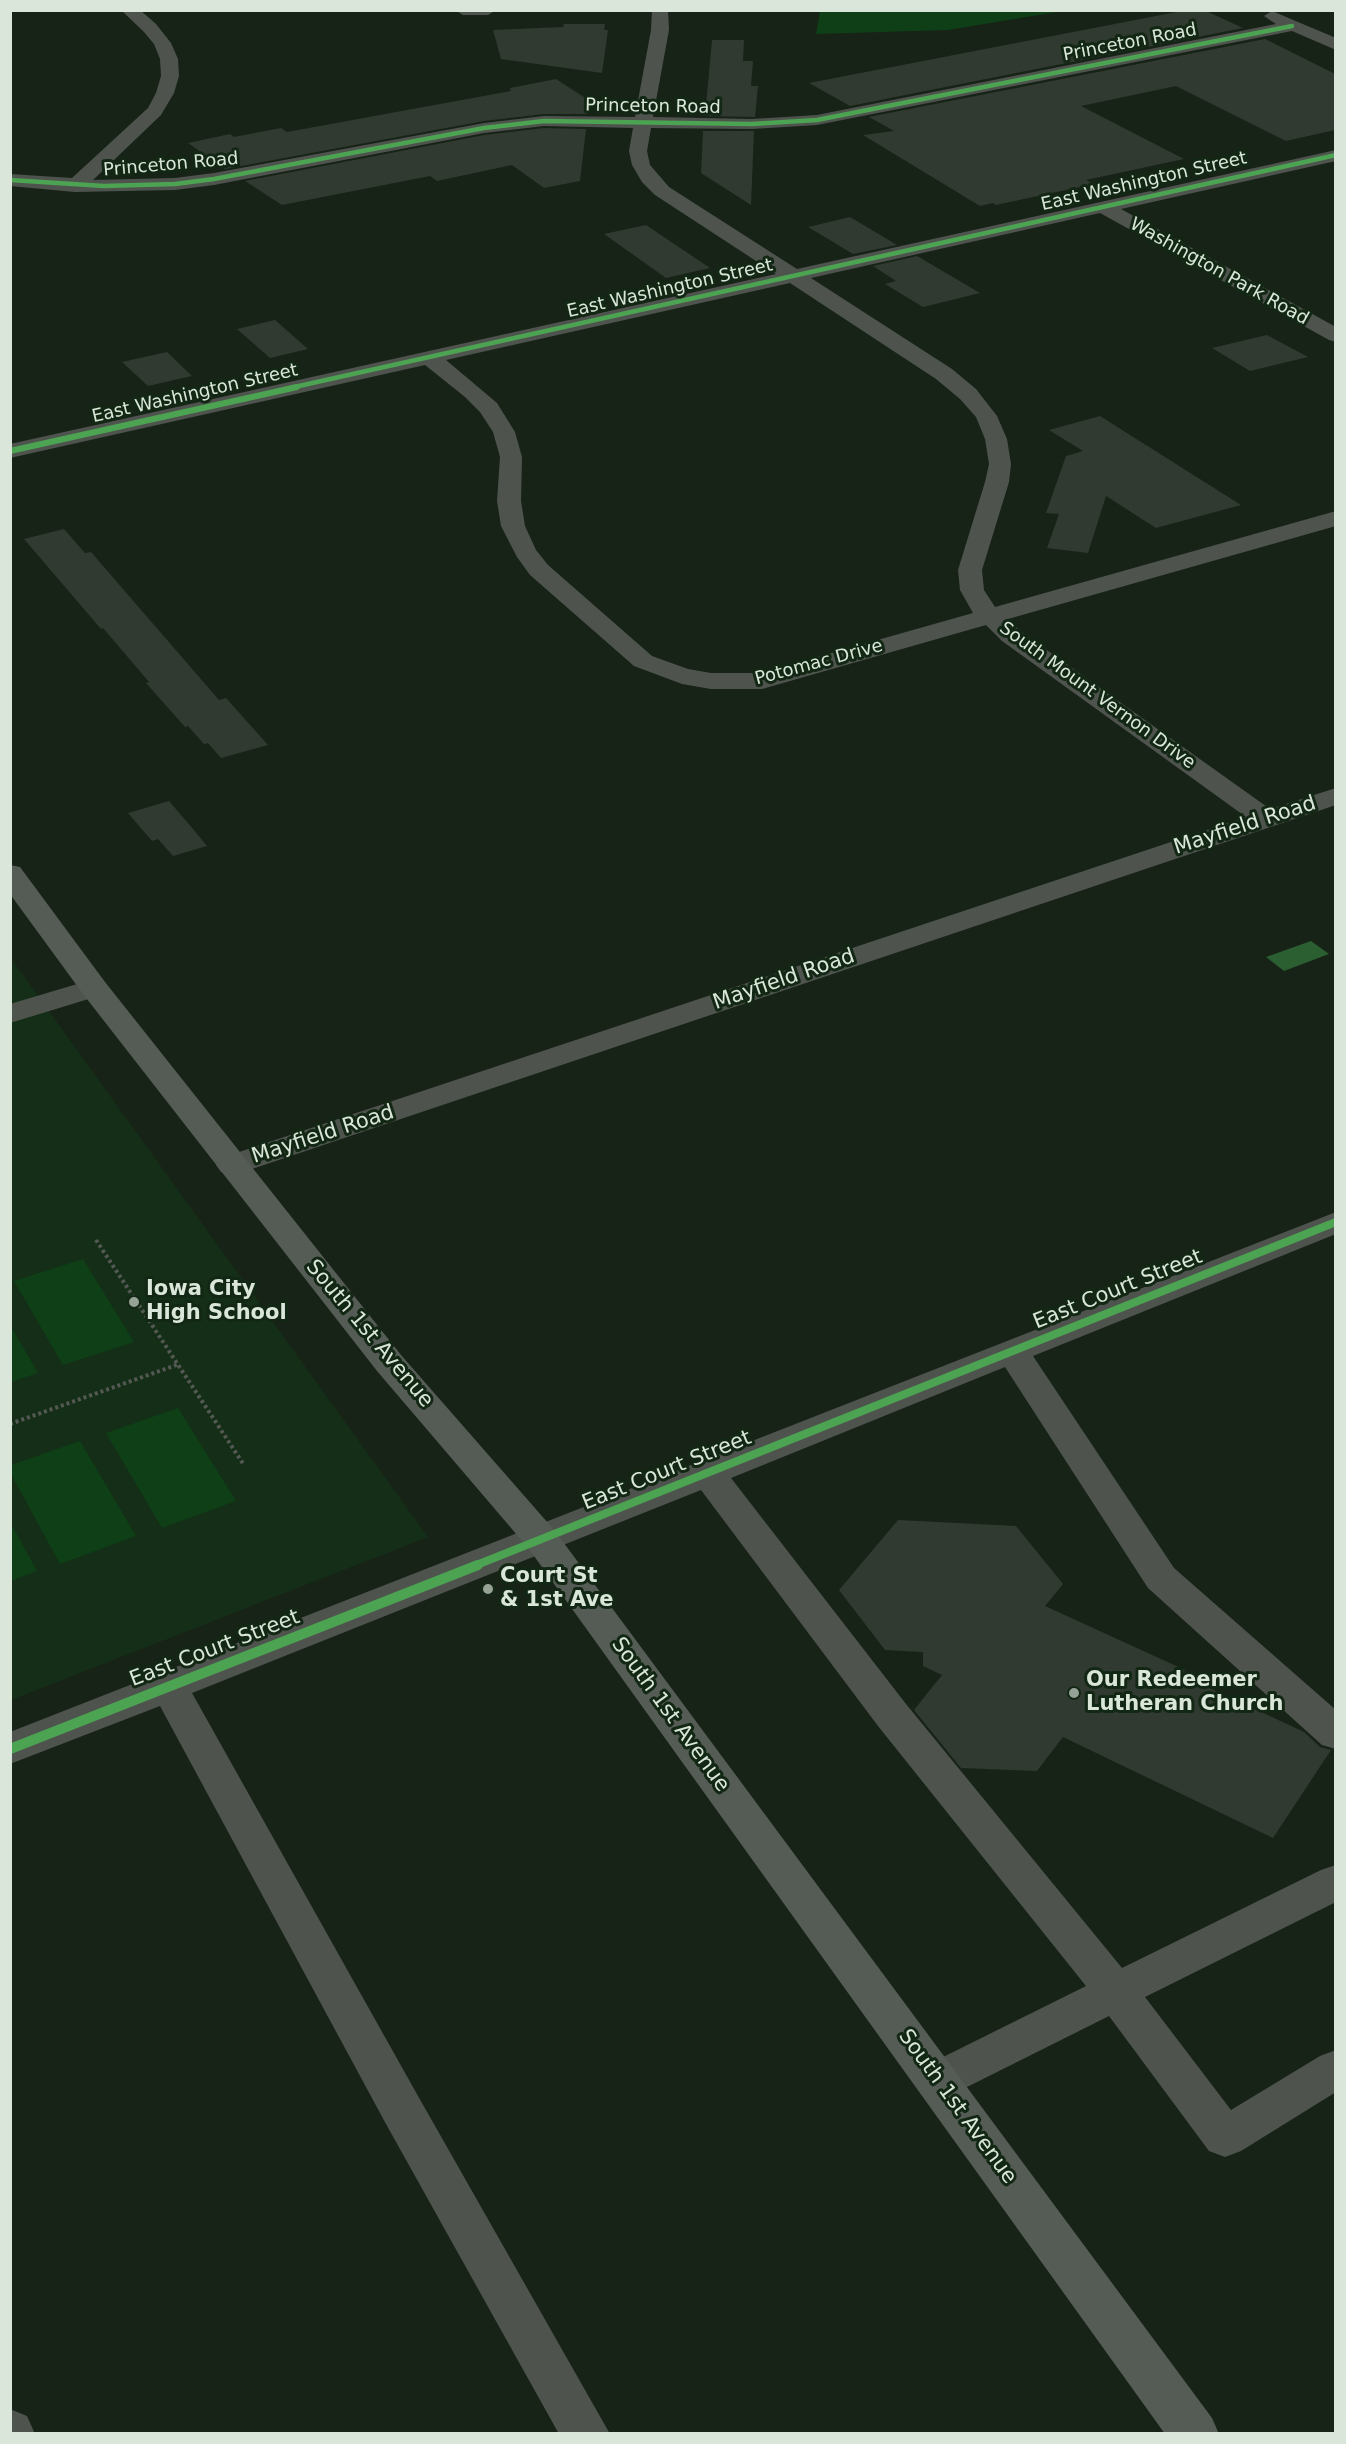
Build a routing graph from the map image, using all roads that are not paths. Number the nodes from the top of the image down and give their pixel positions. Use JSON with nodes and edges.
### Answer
{"nodes":[{"id":1,"x":129,"y":10,"type":"edge"},
{"id":2,"x":463,"y":10,"type":"edge"},
{"id":3,"x":488,"y":10,"type":"edge"},
{"id":4,"x":660,"y":10,"type":"edge"},
{"id":5,"x":1260,"y":10,"type":"edge"},
{"id":6,"x":1292,"y":26,"type":"junction"},
{"id":7,"x":1335,"y":45,"type":"edge"},
{"id":8,"x":643,"y":122,"type":"junction"},
{"id":9,"x":1335,"y":155,"type":"edge"},
{"id":10,"x":10,"y":180,"type":"edge"},
{"id":11,"x":75,"y":186,"type":"junction"},
{"id":12,"x":1103,"y":207,"type":"junction"},
{"id":13,"x":793,"y":276,"type":"junction"},
{"id":14,"x":1335,"y":336,"type":"edge"},
{"id":15,"x":430,"y":358,"type":"junction"},
{"id":16,"x":10,"y":451,"type":"edge"},
{"id":17,"x":1335,"y":518,"type":"edge"},
{"id":18,"x":988,"y":616,"type":"junction"},
{"id":19,"x":1335,"y":796,"type":"edge"},
{"id":20,"x":1266,"y":819,"type":"junction"},
{"id":21,"x":10,"y":873,"type":"edge"},
{"id":22,"x":94,"y":988,"type":"junction"},
{"id":23,"x":10,"y":1014,"type":"edge"},
{"id":24,"x":232,"y":1165,"type":"junction"},
{"id":25,"x":1335,"y":1222,"type":"edge"},
{"id":26,"x":1013,"y":1352,"type":"junction"},
{"id":27,"x":708,"y":1474,"type":"junction"},
{"id":28,"x":542,"y":1540,"type":"junction"},
{"id":29,"x":169,"y":1687,"type":"junction"},
{"id":30,"x":1335,"y":1734,"type":"edge"},
{"id":31,"x":10,"y":1749,"type":"edge"},
{"id":32,"x":1335,"y":1882,"type":"edge"},
{"id":33,"x":1116,"y":1992,"type":"junction"},
{"id":34,"x":1335,"y":2069,"type":"edge"},
{"id":35,"x":937,"y":2081,"type":"junction"},
{"id":36,"x":586,"y":2433,"type":"edge"},
{"id":37,"x":1195,"y":2433,"type":"edge"}],
"edges":[{"from":1,"to":11,"type":"street"},
{"from":2,"to":3,"type":"street"},
{"from":4,"to":8,"type":"street","name":"South Mount Vernon Drive"},
{"from":5,"to":6,"type":"street"},
{"from":6,"to":7,"type":"street"},
{"from":6,"to":8,"type":"street","name":"Princeton Road"},
{"from":8,"to":11,"type":"street","name":"Princeton Road"},
{"from":8,"to":13,"type":"street","name":"South Mount Vernon Drive"},
{"from":9,"to":12,"type":"street","name":"East Washington Street"},
{"from":10,"to":11,"type":"street","name":"Princeton Road"},
{"from":12,"to":13,"type":"street","name":"East Washington Street"},
{"from":12,"to":14,"type":"street","name":"Washington Park Road"},
{"from":13,"to":15,"type":"street","name":"East Washington Street"},
{"from":13,"to":18,"type":"street","name":"South Mount Vernon Drive"},
{"from":15,"to":16,"type":"street","name":"East Washington Street"},
{"from":15,"to":18,"type":"street","name":"Potomac Drive"},
{"from":17,"to":18,"type":"street","name":"Potomac Drive"},
{"from":18,"to":20,"type":"street","name":"South Mount Vernon Drive"},
{"from":19,"to":20,"type":"street","name":"Mayfield Road"},
{"from":20,"to":24,"type":"street","name":"Mayfield Road"},
{"from":21,"to":22,"type":"main road","name":"South 1st Avenue"},
{"from":22,"to":23,"type":"street"},
{"from":22,"to":24,"type":"main road","name":"South 1st Avenue"},
{"from":24,"to":28,"type":"main road","name":"South 1st Avenue"},
{"from":25,"to":26,"type":"street","name":"East Court Street"},
{"from":26,"to":27,"type":"street","name":"East Court Street"},
{"from":26,"to":30,"type":"street"},
{"from":27,"to":28,"type":"street","name":"East Court Street"},
{"from":27,"to":33,"type":"street"},
{"from":28,"to":29,"type":"street","name":"East Court Street"},
{"from":28,"to":35,"type":"main road","name":"South 1st Avenue"},
{"from":29,"to":31,"type":"street","name":"East Court Street"},
{"from":29,"to":36,"type":"street"},
{"from":32,"to":33,"type":"street"},
{"from":33,"to":34,"type":"street"},
{"from":33,"to":35,"type":"street"},
{"from":35,"to":37,"type":"main road","name":"South 1st Avenue"}]}
